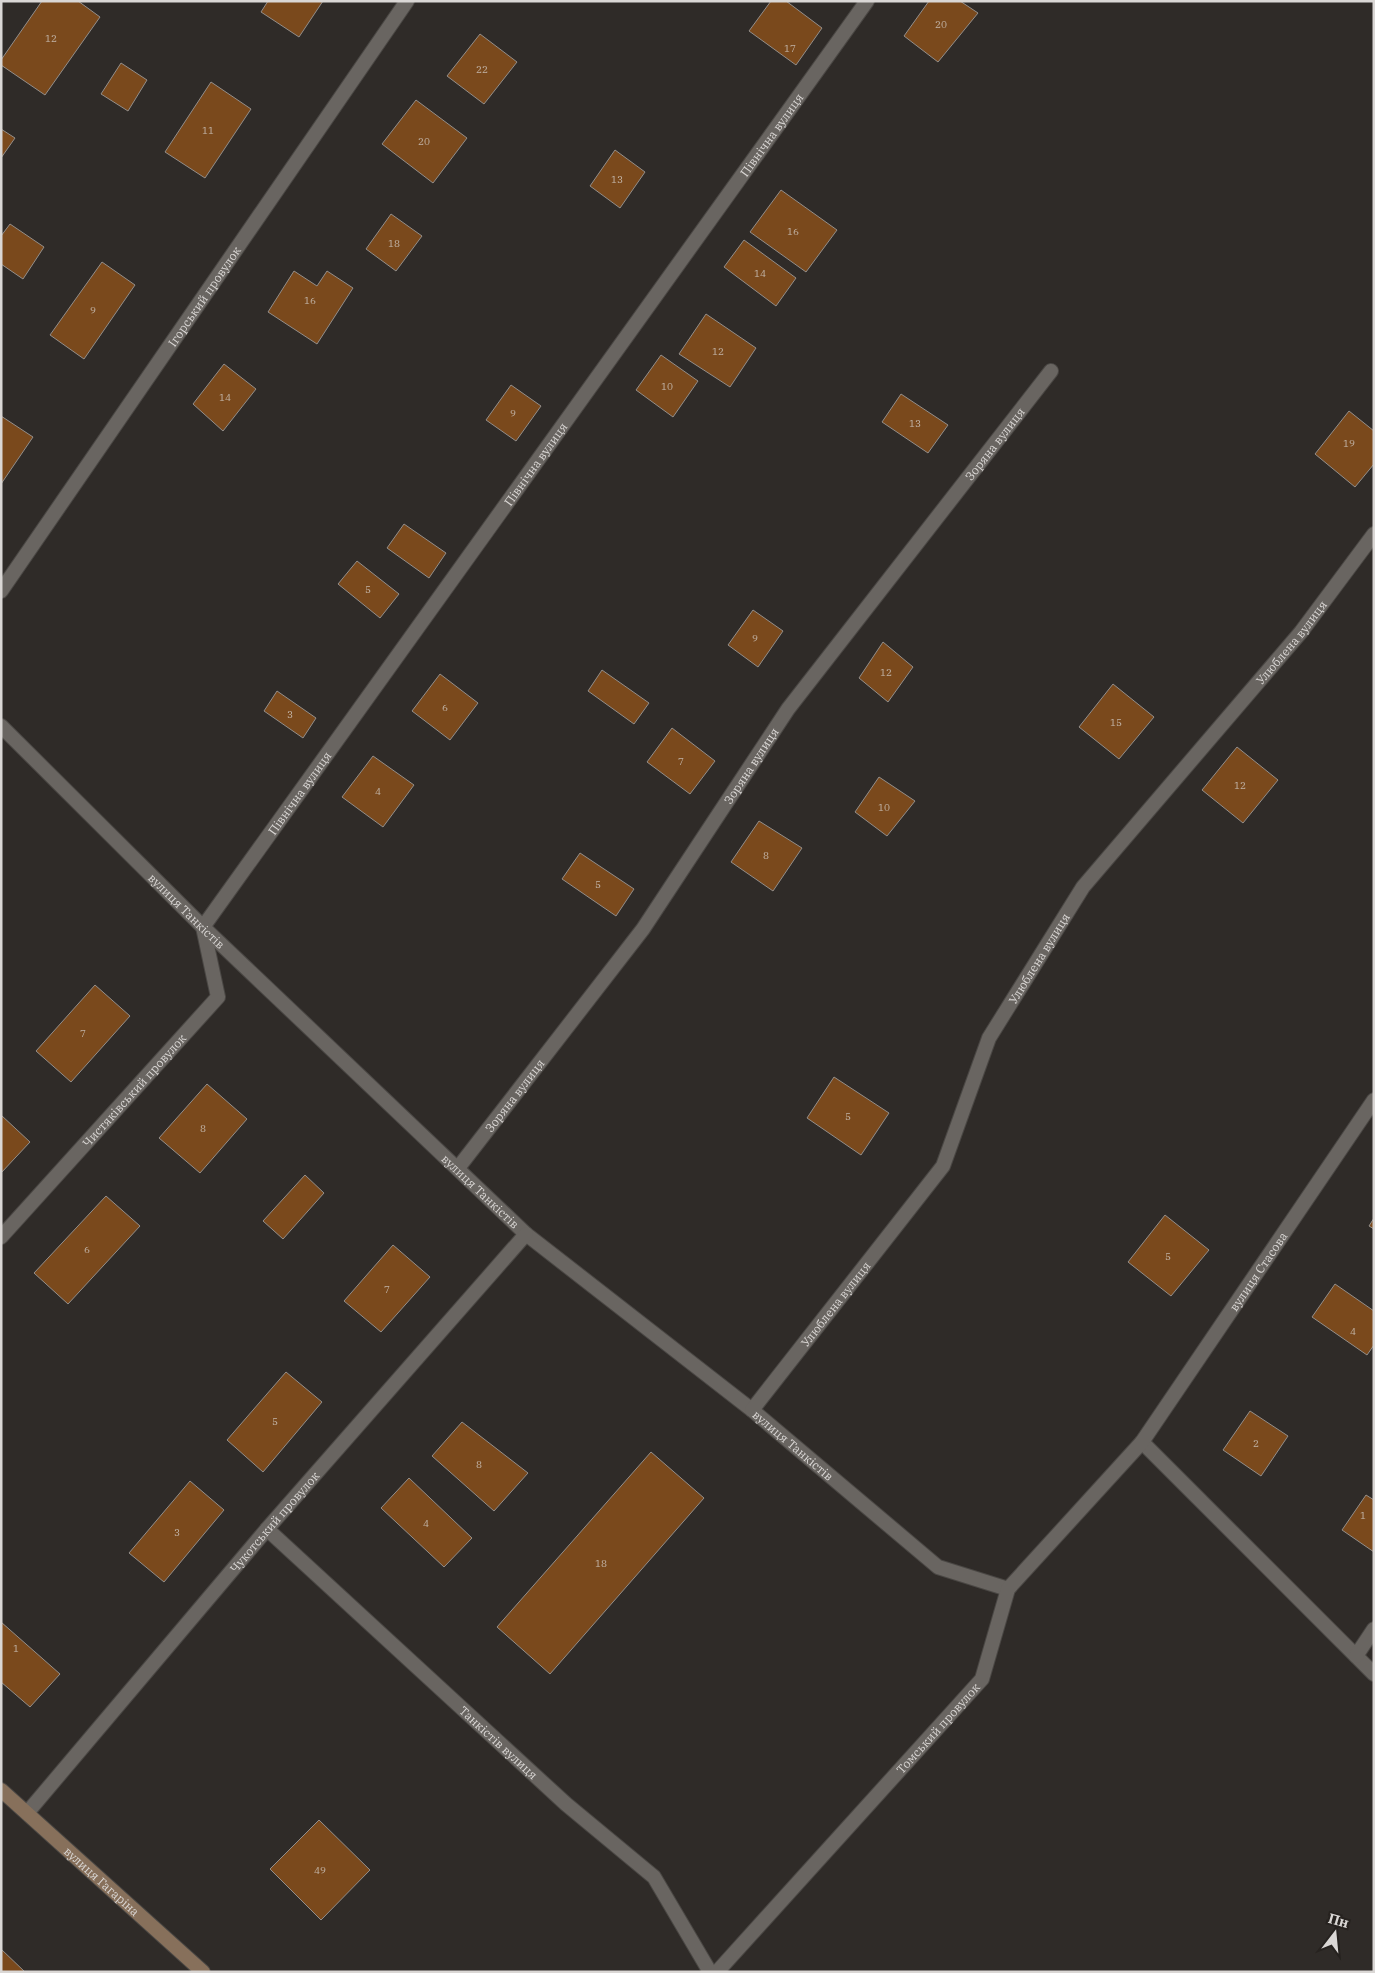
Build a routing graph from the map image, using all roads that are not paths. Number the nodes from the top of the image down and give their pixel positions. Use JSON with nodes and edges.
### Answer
{"nodes":[{"id":1,"x":407,"y":1,"type":"edge"},
{"id":2,"x":868,"y":1,"type":"edge"},
{"id":3,"x":1051,"y":371,"type":"dead end"},
{"id":4,"x":1374,"y":534,"type":"edge"},
{"id":5,"x":1,"y":591,"type":"edge"},
{"id":6,"x":1,"y":726,"type":"edge"},
{"id":7,"x":203,"y":927,"type":"junction"},
{"id":8,"x":1374,"y":1100,"type":"edge"},
{"id":9,"x":458,"y":1168,"type":"junction"},
{"id":10,"x":526,"y":1234,"type":"junction"},
{"id":11,"x":1,"y":1237,"type":"edge"},
{"id":12,"x":752,"y":1410,"type":"junction"},
{"id":13,"x":1142,"y":1442,"type":"junction"},
{"id":14,"x":267,"y":1529,"type":"junction"},
{"id":15,"x":1008,"y":1589,"type":"junction"},
{"id":16,"x":1374,"y":1629,"type":"edge"},
{"id":17,"x":1356,"y":1656,"type":"junction"},
{"id":18,"x":1374,"y":1674,"type":"edge"},
{"id":19,"x":1,"y":1790,"type":"edge"},
{"id":20,"x":27,"y":1813,"type":"junction"},
{"id":21,"x":203,"y":1972,"type":"edge"},
{"id":22,"x":710,"y":1972,"type":"edge"},
{"id":23,"x":716,"y":1972,"type":"edge"}],
"edges":[{"from":1,"to":5,"type":"street","name":"Ігорський провулок"},
{"from":2,"to":7,"type":"street","name":"Північна вулиця"},
{"from":3,"to":9,"type":"street","name":"Зоряна вулиця"},
{"from":4,"to":12,"type":"street","name":"Улюблена вулиця"},
{"from":6,"to":7,"type":"street","name":"вулиця Танкістів"},
{"from":7,"to":9,"type":"street","name":"вулиця Танкістів"},
{"from":7,"to":11,"type":"street","name":"Чистяківський провулок"},
{"from":8,"to":13,"type":"street","name":"вулиця Стасова"},
{"from":9,"to":10,"type":"street","name":"вулиця Танкістів"},
{"from":10,"to":12,"type":"street","name":"вулиця Танкістів"},
{"from":10,"to":14,"type":"street","name":"Чукотський провулок"},
{"from":12,"to":15,"type":"street","name":"вулиця Танкістів"},
{"from":13,"to":15,"type":"street","name":"Томський провулок"},
{"from":13,"to":17,"type":"street"},
{"from":14,"to":20,"type":"street","name":"Чукотський провулок"},
{"from":14,"to":22,"type":"street","name":"Танкістів вулиця"},
{"from":15,"to":23,"type":"street","name":"Томський провулок"},
{"from":16,"to":17,"type":"street"},
{"from":17,"to":18,"type":"street"},
{"from":19,"to":20,"type":"main road","name":"вулиця Гагаріна"},
{"from":20,"to":21,"type":"main road","name":"вулиця Гагаріна"}]}
